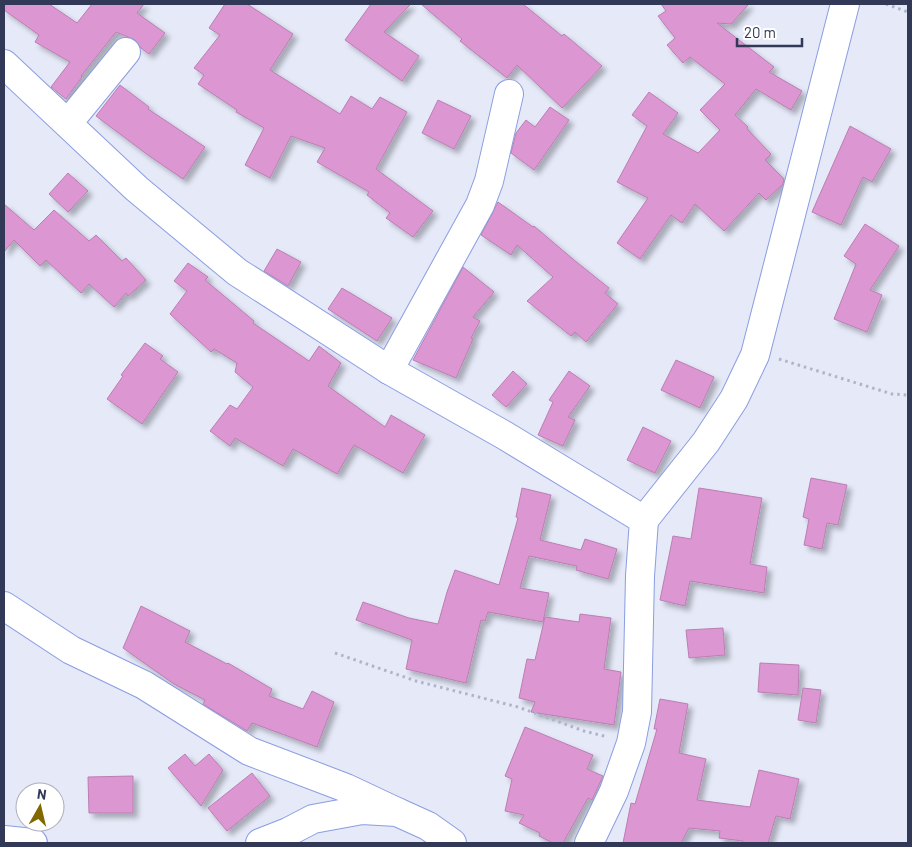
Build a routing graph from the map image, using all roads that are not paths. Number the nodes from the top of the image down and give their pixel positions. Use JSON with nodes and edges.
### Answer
{"nodes":[{"id":1,"x":845,"y":4,"type":"edge"},
{"id":2,"x":126,"y":52,"type":"dead end"},
{"id":3,"x":4,"y":64,"type":"edge"},
{"id":4,"x":510,"y":94,"type":"dead end"},
{"id":5,"x":68,"y":123,"type":"junction"},
{"id":6,"x":390,"y":370,"type":"junction"},
{"id":7,"x":644,"y":520,"type":"junction"},
{"id":8,"x":4,"y":606,"type":"edge"},
{"id":9,"x":397,"y":812,"type":"junction"},
{"id":10,"x":4,"y":840,"type":"edge"},
{"id":11,"x":33,"y":843,"type":"edge"},
{"id":12,"x":260,"y":843,"type":"edge"},
{"id":13,"x":452,"y":843,"type":"edge"},
{"id":14,"x":589,"y":843,"type":"edge"}],
"edges":[{"from":1,"to":7,"type":"street"},
{"from":2,"to":5,"type":"street"},
{"from":3,"to":5,"type":"street"},
{"from":4,"to":6,"type":"street"},
{"from":5,"to":6,"type":"street"},
{"from":6,"to":7,"type":"street"},
{"from":7,"to":14,"type":"street"},
{"from":8,"to":9,"type":"street"},
{"from":9,"to":12,"type":"street"},
{"from":9,"to":13,"type":"street"},
{"from":10,"to":11,"type":"street"}]}
